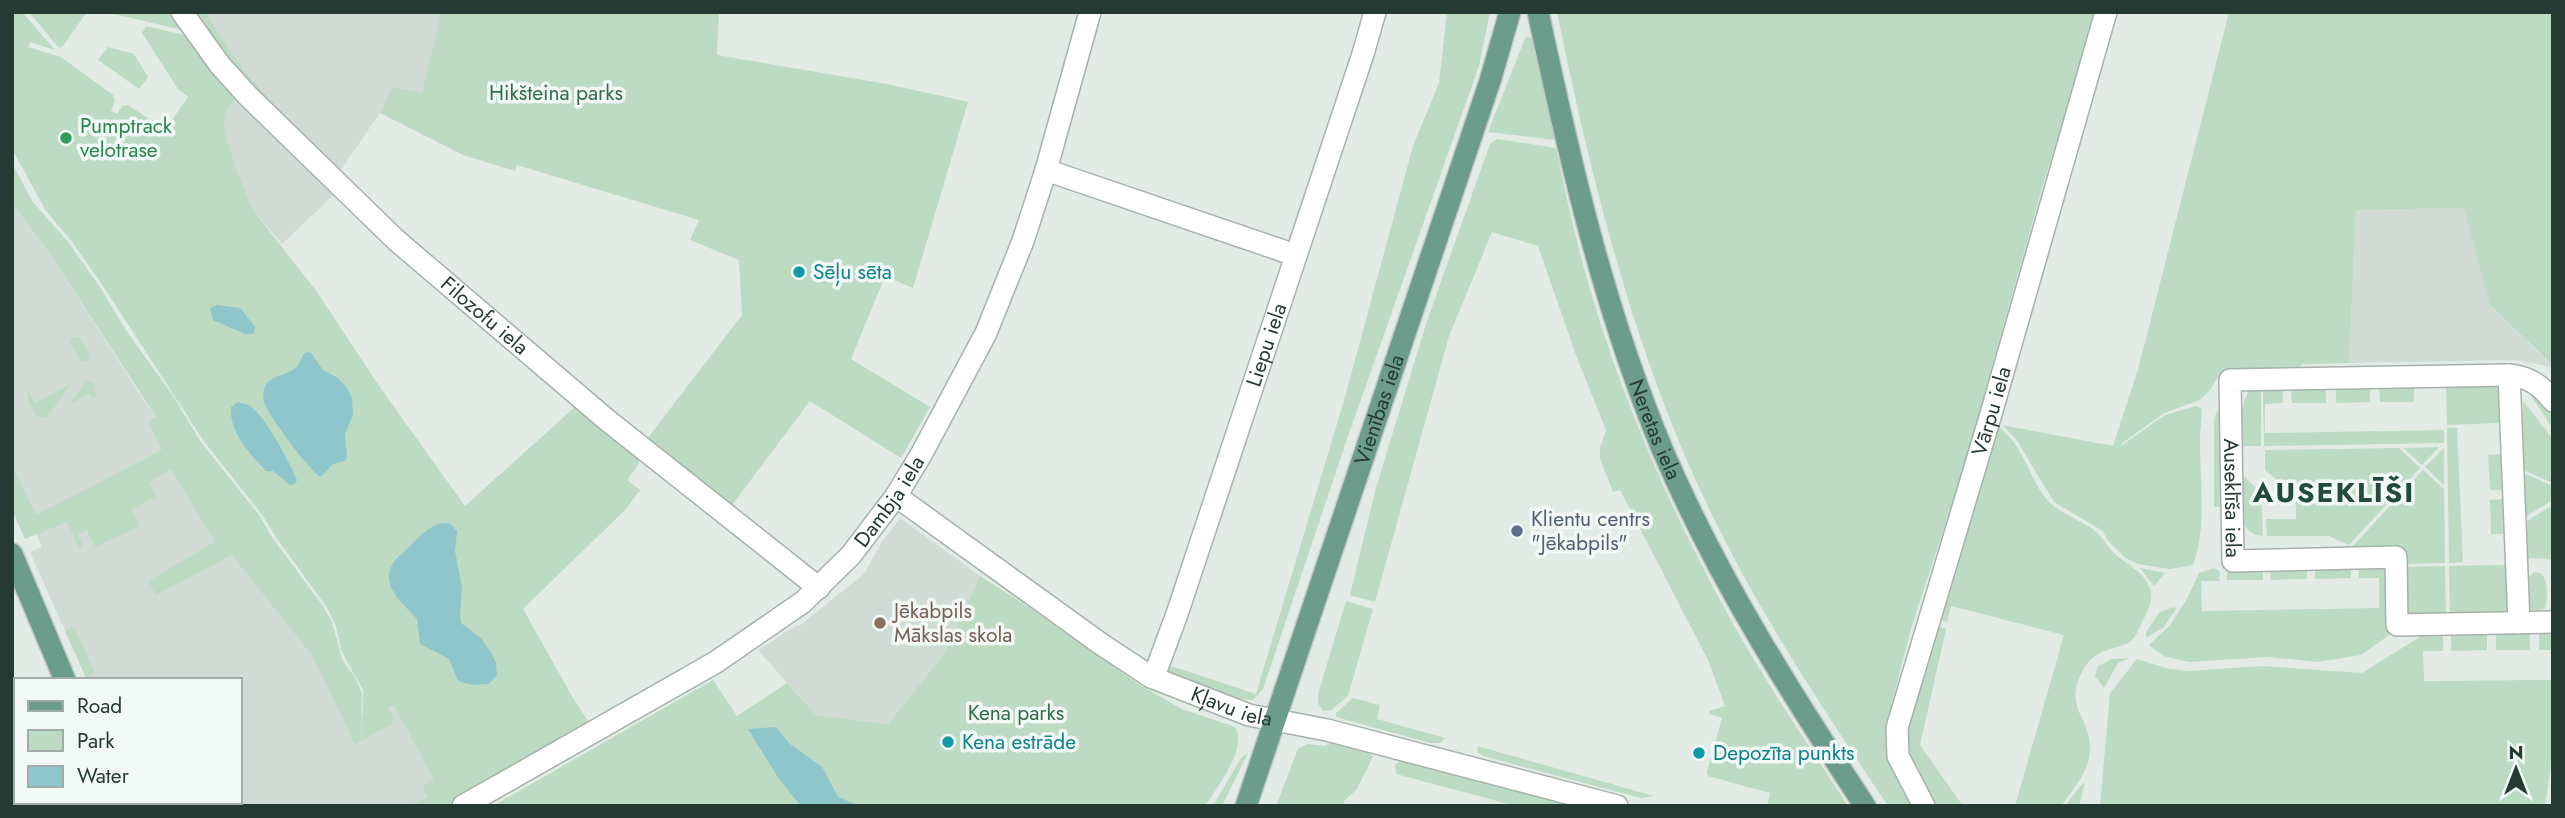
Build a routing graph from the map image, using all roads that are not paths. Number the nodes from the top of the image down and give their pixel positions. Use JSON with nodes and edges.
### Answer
{"nodes":[{"id":1,"x":182,"y":12,"type":"edge"},
{"id":2,"x":1090,"y":12,"type":"edge"},
{"id":3,"x":1375,"y":12,"type":"edge"},
{"id":4,"x":1510,"y":12,"type":"edge"},
{"id":5,"x":1538,"y":12,"type":"edge"},
{"id":6,"x":2106,"y":12,"type":"edge"},
{"id":7,"x":1046,"y":170,"type":"junction"},
{"id":8,"x":1295,"y":255,"type":"junction"},
{"id":9,"x":2509,"y":375,"type":"junction"},
{"id":10,"x":2553,"y":401,"type":"edge"},
{"id":11,"x":896,"y":496,"type":"junction"},
{"id":12,"x":12,"y":554,"type":"edge"},
{"id":13,"x":819,"y":588,"type":"junction"},
{"id":14,"x":2553,"y":622,"type":"edge"},
{"id":15,"x":2519,"y":623,"type":"junction"},
{"id":16,"x":1151,"y":677,"type":"junction"},
{"id":17,"x":64,"y":678,"type":"edge"},
{"id":18,"x":1276,"y":722,"type":"junction"},
{"id":19,"x":463,"y":806,"type":"edge"},
{"id":20,"x":1246,"y":806,"type":"edge"},
{"id":21,"x":1617,"y":806,"type":"edge"},
{"id":22,"x":1865,"y":806,"type":"edge"},
{"id":23,"x":1924,"y":806,"type":"edge"}],
"edges":[{"from":1,"to":13,"type":"street","name":"Filozofu iela"},
{"from":2,"to":7,"type":"street","name":"Dambja iela"},
{"from":3,"to":8,"type":"street","name":"Liepu iela"},
{"from":4,"to":18,"type":"main road","name":"Vienības iela"},
{"from":5,"to":22,"type":"main road","name":"Neretas iela"},
{"from":6,"to":23,"type":"street","name":"Vārpu iela"},
{"from":7,"to":8,"type":"street"},
{"from":7,"to":11,"type":"street","name":"Dambja iela"},
{"from":8,"to":16,"type":"street","name":"Liepu iela"},
{"from":9,"to":10,"type":"street","name":"Auseklīša iela"},
{"from":9,"to":15,"type":"street"},
{"from":9,"to":15,"type":"street","name":"Auseklīša iela"},
{"from":11,"to":13,"type":"street","name":"Dambja iela"},
{"from":11,"to":16,"type":"street","name":"Kļavu iela"},
{"from":12,"to":17,"type":"main road"},
{"from":13,"to":19,"type":"street","name":"Dambja iela"},
{"from":14,"to":15,"type":"street","name":"Auseklīša iela"},
{"from":16,"to":18,"type":"street","name":"Kļavu iela"},
{"from":18,"to":20,"type":"main road","name":"Vienības iela"},
{"from":18,"to":21,"type":"street","name":"Kļavu iela"}]}
